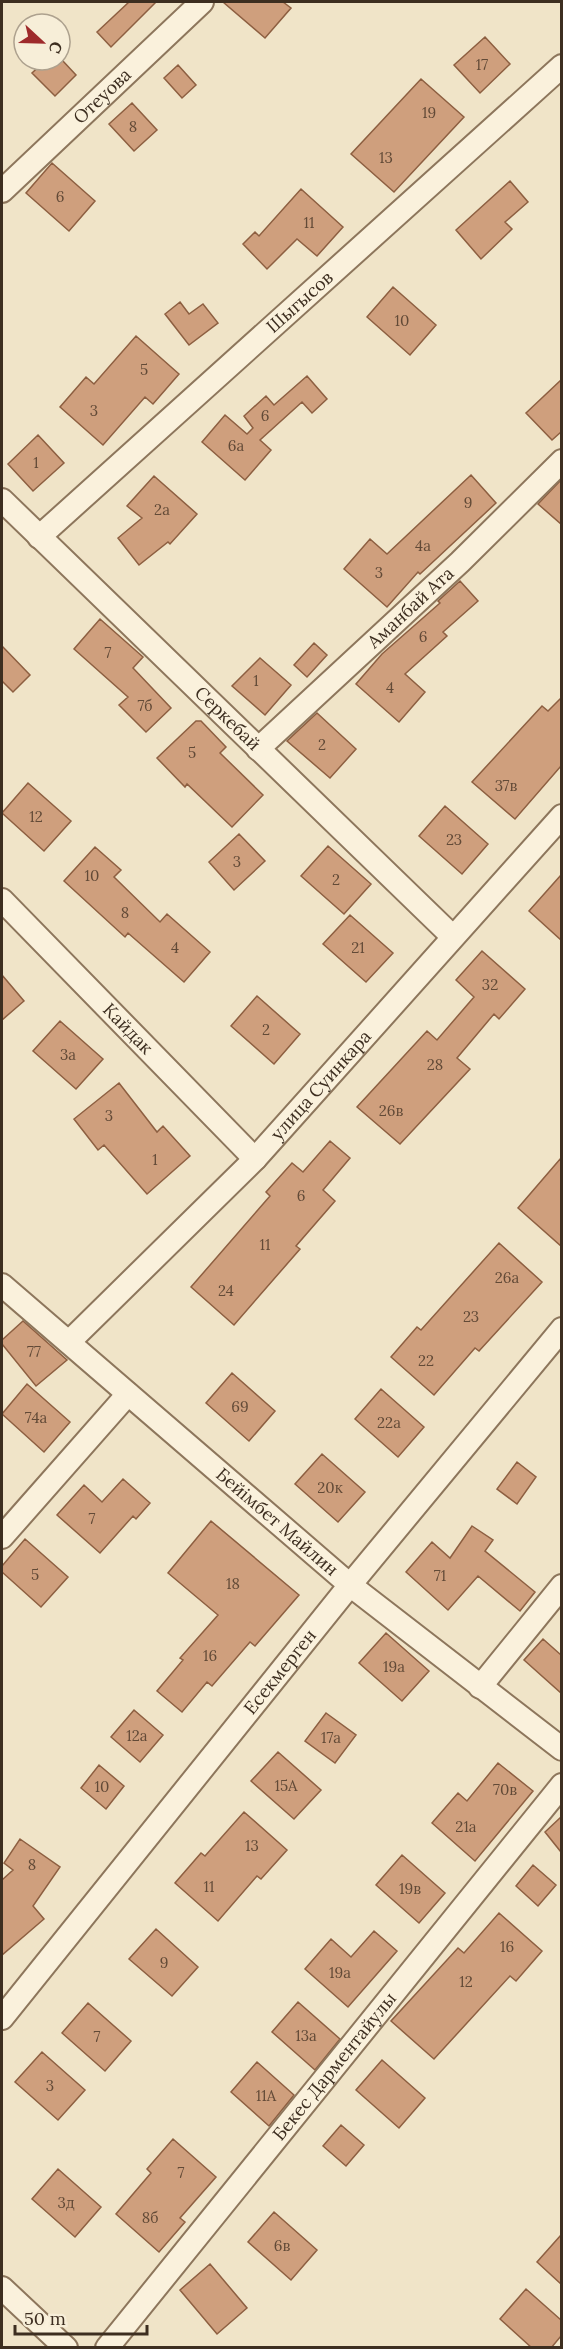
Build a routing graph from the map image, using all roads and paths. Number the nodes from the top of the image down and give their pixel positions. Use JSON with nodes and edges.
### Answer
{"nodes":[{"id":1,"x":202,"y":2,"type":"edge"},
{"id":2,"x":561,"y":66,"type":"edge"},
{"id":3,"x":2,"y":191,"type":"edge"},
{"id":4,"x":561,"y":461,"type":"edge"},
{"id":5,"x":2,"y":500,"type":"edge"},
{"id":6,"x":39,"y":537,"type":"junction"},
{"id":7,"x":258,"y":749,"type":"junction"},
{"id":8,"x":561,"y":816,"type":"edge"},
{"id":9,"x":2,"y":900,"type":"edge"},
{"id":10,"x":452,"y":936,"type":"junction"},
{"id":11,"x":255,"y":1159,"type":"junction"},
{"id":12,"x":2,"y":1285,"type":"edge"},
{"id":13,"x":561,"y":1329,"type":"edge"},
{"id":14,"x":69,"y":1342,"type":"junction"},
{"id":15,"x":128,"y":1394,"type":"junction"},
{"id":16,"x":2,"y":1537,"type":"edge"},
{"id":17,"x":350,"y":1585,"type":"junction"},
{"id":18,"x":561,"y":1586,"type":"edge"},
{"id":19,"x":480,"y":1687,"type":"junction"},
{"id":20,"x":561,"y":1749,"type":"edge"},
{"id":21,"x":561,"y":1785,"type":"edge"},
{"id":22,"x":2,"y":2018,"type":"edge"},
{"id":23,"x":2,"y":2288,"type":"edge"},
{"id":24,"x":66,"y":2348,"type":"edge"},
{"id":25,"x":107,"y":2348,"type":"edge"}],
"edges":[{"from":1,"to":3,"type":"street","name":"Отеуова"},
{"from":2,"to":6,"type":"street","name":"Шыгысов"},
{"from":4,"to":7,"type":"street","name":"Аманбай Ата"},
{"from":5,"to":6,"type":"street","name":"Серкебай"},
{"from":6,"to":7,"type":"street","name":"Серкебай"},
{"from":7,"to":10,"type":"street","name":"Серкебай"},
{"from":8,"to":10,"type":"street","name":"улица Суинкара"},
{"from":9,"to":11,"type":"street","name":"Кайдак"},
{"from":10,"to":11,"type":"street","name":"улица Суинкара"},
{"from":11,"to":14,"type":"street","name":"улица Суинкара"},
{"from":12,"to":14,"type":"street","name":"Бейімбет Майлин"},
{"from":13,"to":17,"type":"street","name":"Eсекмерген"},
{"from":14,"to":15,"type":"street","name":"Бейімбет Майлин"},
{"from":15,"to":16,"type":"street"},
{"from":15,"to":17,"type":"street","name":"Бейімбет Майлин"},
{"from":17,"to":19,"type":"street","name":"Бейімбет Майлин"},
{"from":17,"to":22,"type":"street","name":"Eсекмерген"},
{"from":18,"to":19,"type":"street"},
{"from":19,"to":20,"type":"street","name":"Бейімбет Майлин"},
{"from":21,"to":25,"type":"street","name":"Бекес Дарментайулы"},
{"from":23,"to":24,"type":"street"}]}
